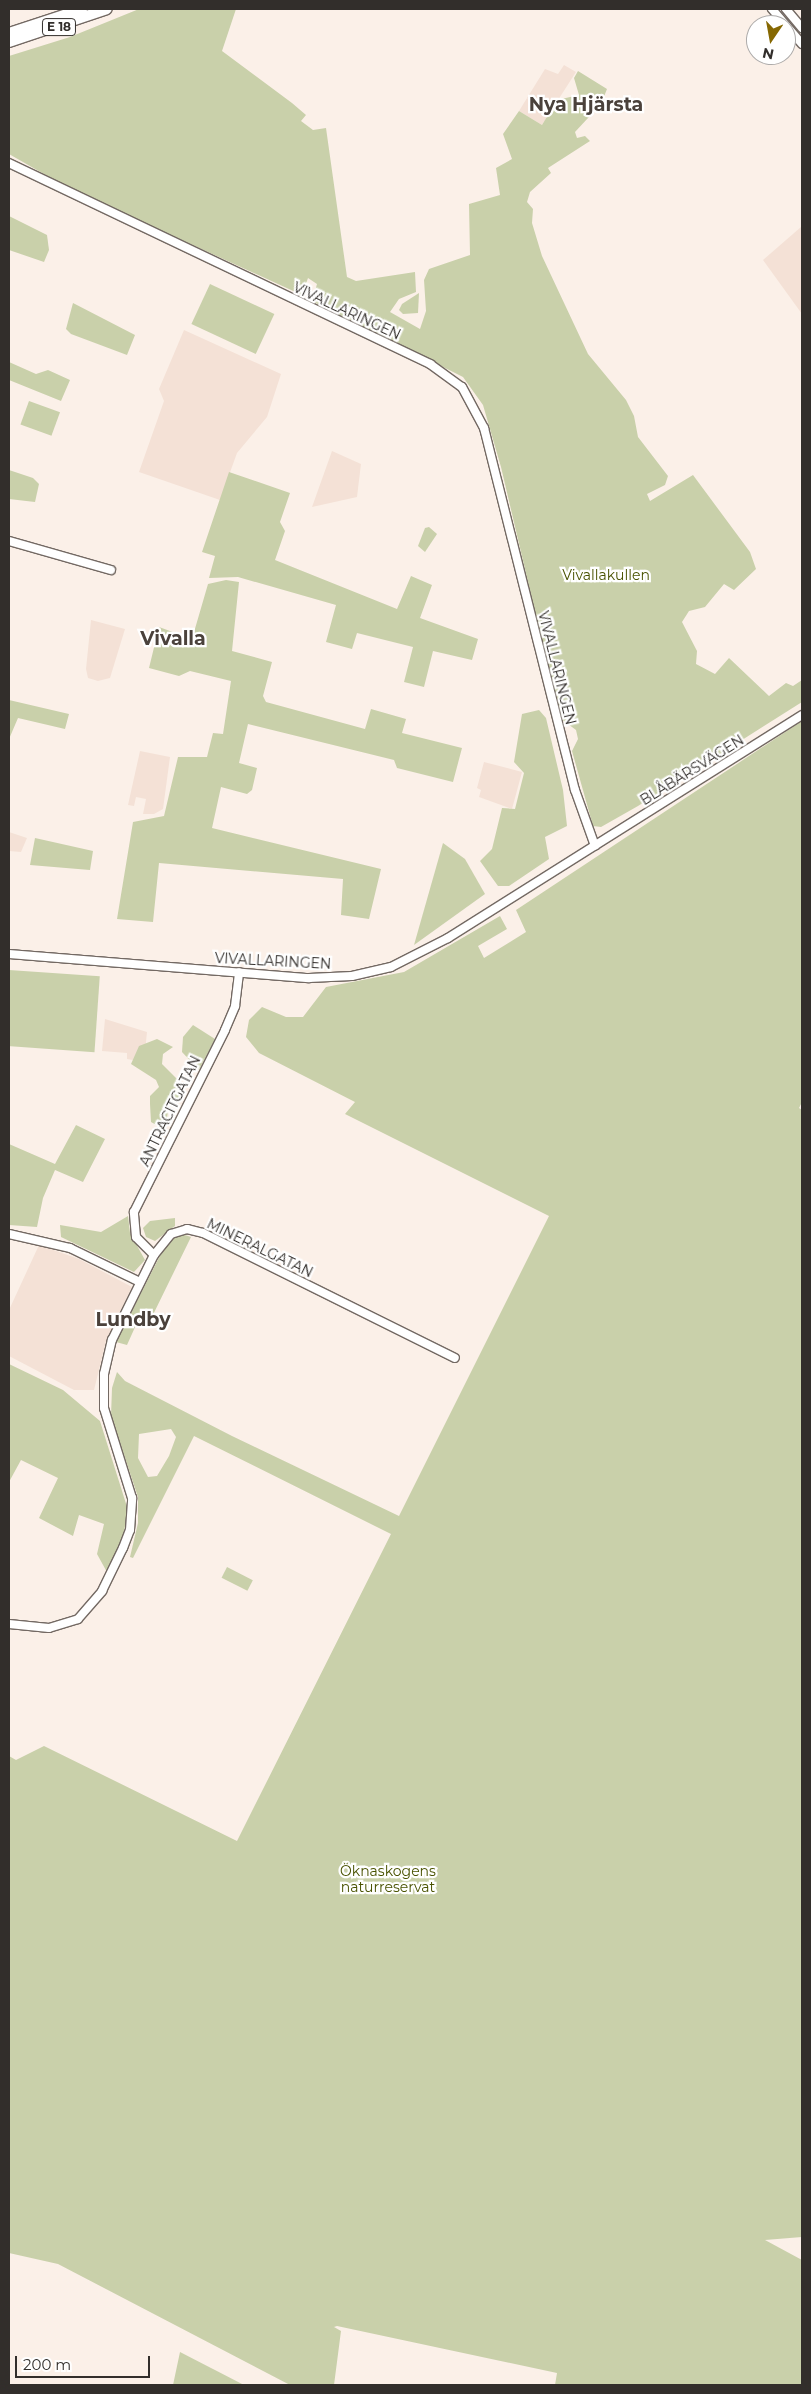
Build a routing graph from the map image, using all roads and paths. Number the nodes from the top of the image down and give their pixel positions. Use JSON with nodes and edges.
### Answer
{"nodes":[{"id":1,"x":82,"y":9,"type":"edge"},
{"id":2,"x":108,"y":9,"type":"edge"},
{"id":3,"x":772,"y":9,"type":"edge"},
{"id":4,"x":786,"y":9,"type":"edge"},
{"id":5,"x":802,"y":28,"type":"edge"},
{"id":6,"x":9,"y":32,"type":"edge"},
{"id":7,"x":9,"y":42,"type":"edge"},
{"id":8,"x":802,"y":44,"type":"edge"},
{"id":9,"x":9,"y":163,"type":"edge"},
{"id":10,"x":9,"y":541,"type":"edge"},
{"id":11,"x":110,"y":570,"type":"dead end"},
{"id":12,"x":802,"y":715,"type":"edge"},
{"id":13,"x":595,"y":846,"type":"junction"},
{"id":14,"x":9,"y":954,"type":"edge"},
{"id":15,"x":239,"y":972,"type":"junction"},
{"id":16,"x":9,"y":1234,"type":"edge"},
{"id":17,"x":154,"y":1255,"type":"junction"},
{"id":18,"x":140,"y":1282,"type":"junction"},
{"id":19,"x":455,"y":1358,"type":"dead end"},
{"id":20,"x":9,"y":1624,"type":"edge"}],
"edges":[{"from":1,"to":6,"type":"highway","number":"E 18"},
{"from":2,"to":7,"type":"highway","number":"E 18"},
{"from":3,"to":8,"type":"street"},
{"from":4,"to":5,"type":"street"},
{"from":9,"to":13,"type":"street","name":"VIVALLARINGEN"},
{"from":10,"to":11,"type":"street"},
{"from":12,"to":13,"type":"street","name":"BLÅBÄRSVÄGEN"},
{"from":13,"to":15,"type":"street","name":"VIVALLARINGEN"},
{"from":14,"to":15,"type":"street","name":"VIVALLARINGEN"},
{"from":15,"to":17,"type":"street","name":"ANTRACITGATAN"},
{"from":16,"to":18,"type":"street"},
{"from":17,"to":18,"type":"street","name":"MINERALGATAN"},
{"from":17,"to":19,"type":"street","name":"MINERALGATAN"},
{"from":18,"to":20,"type":"street","name":"MINERALGATAN"}]}
